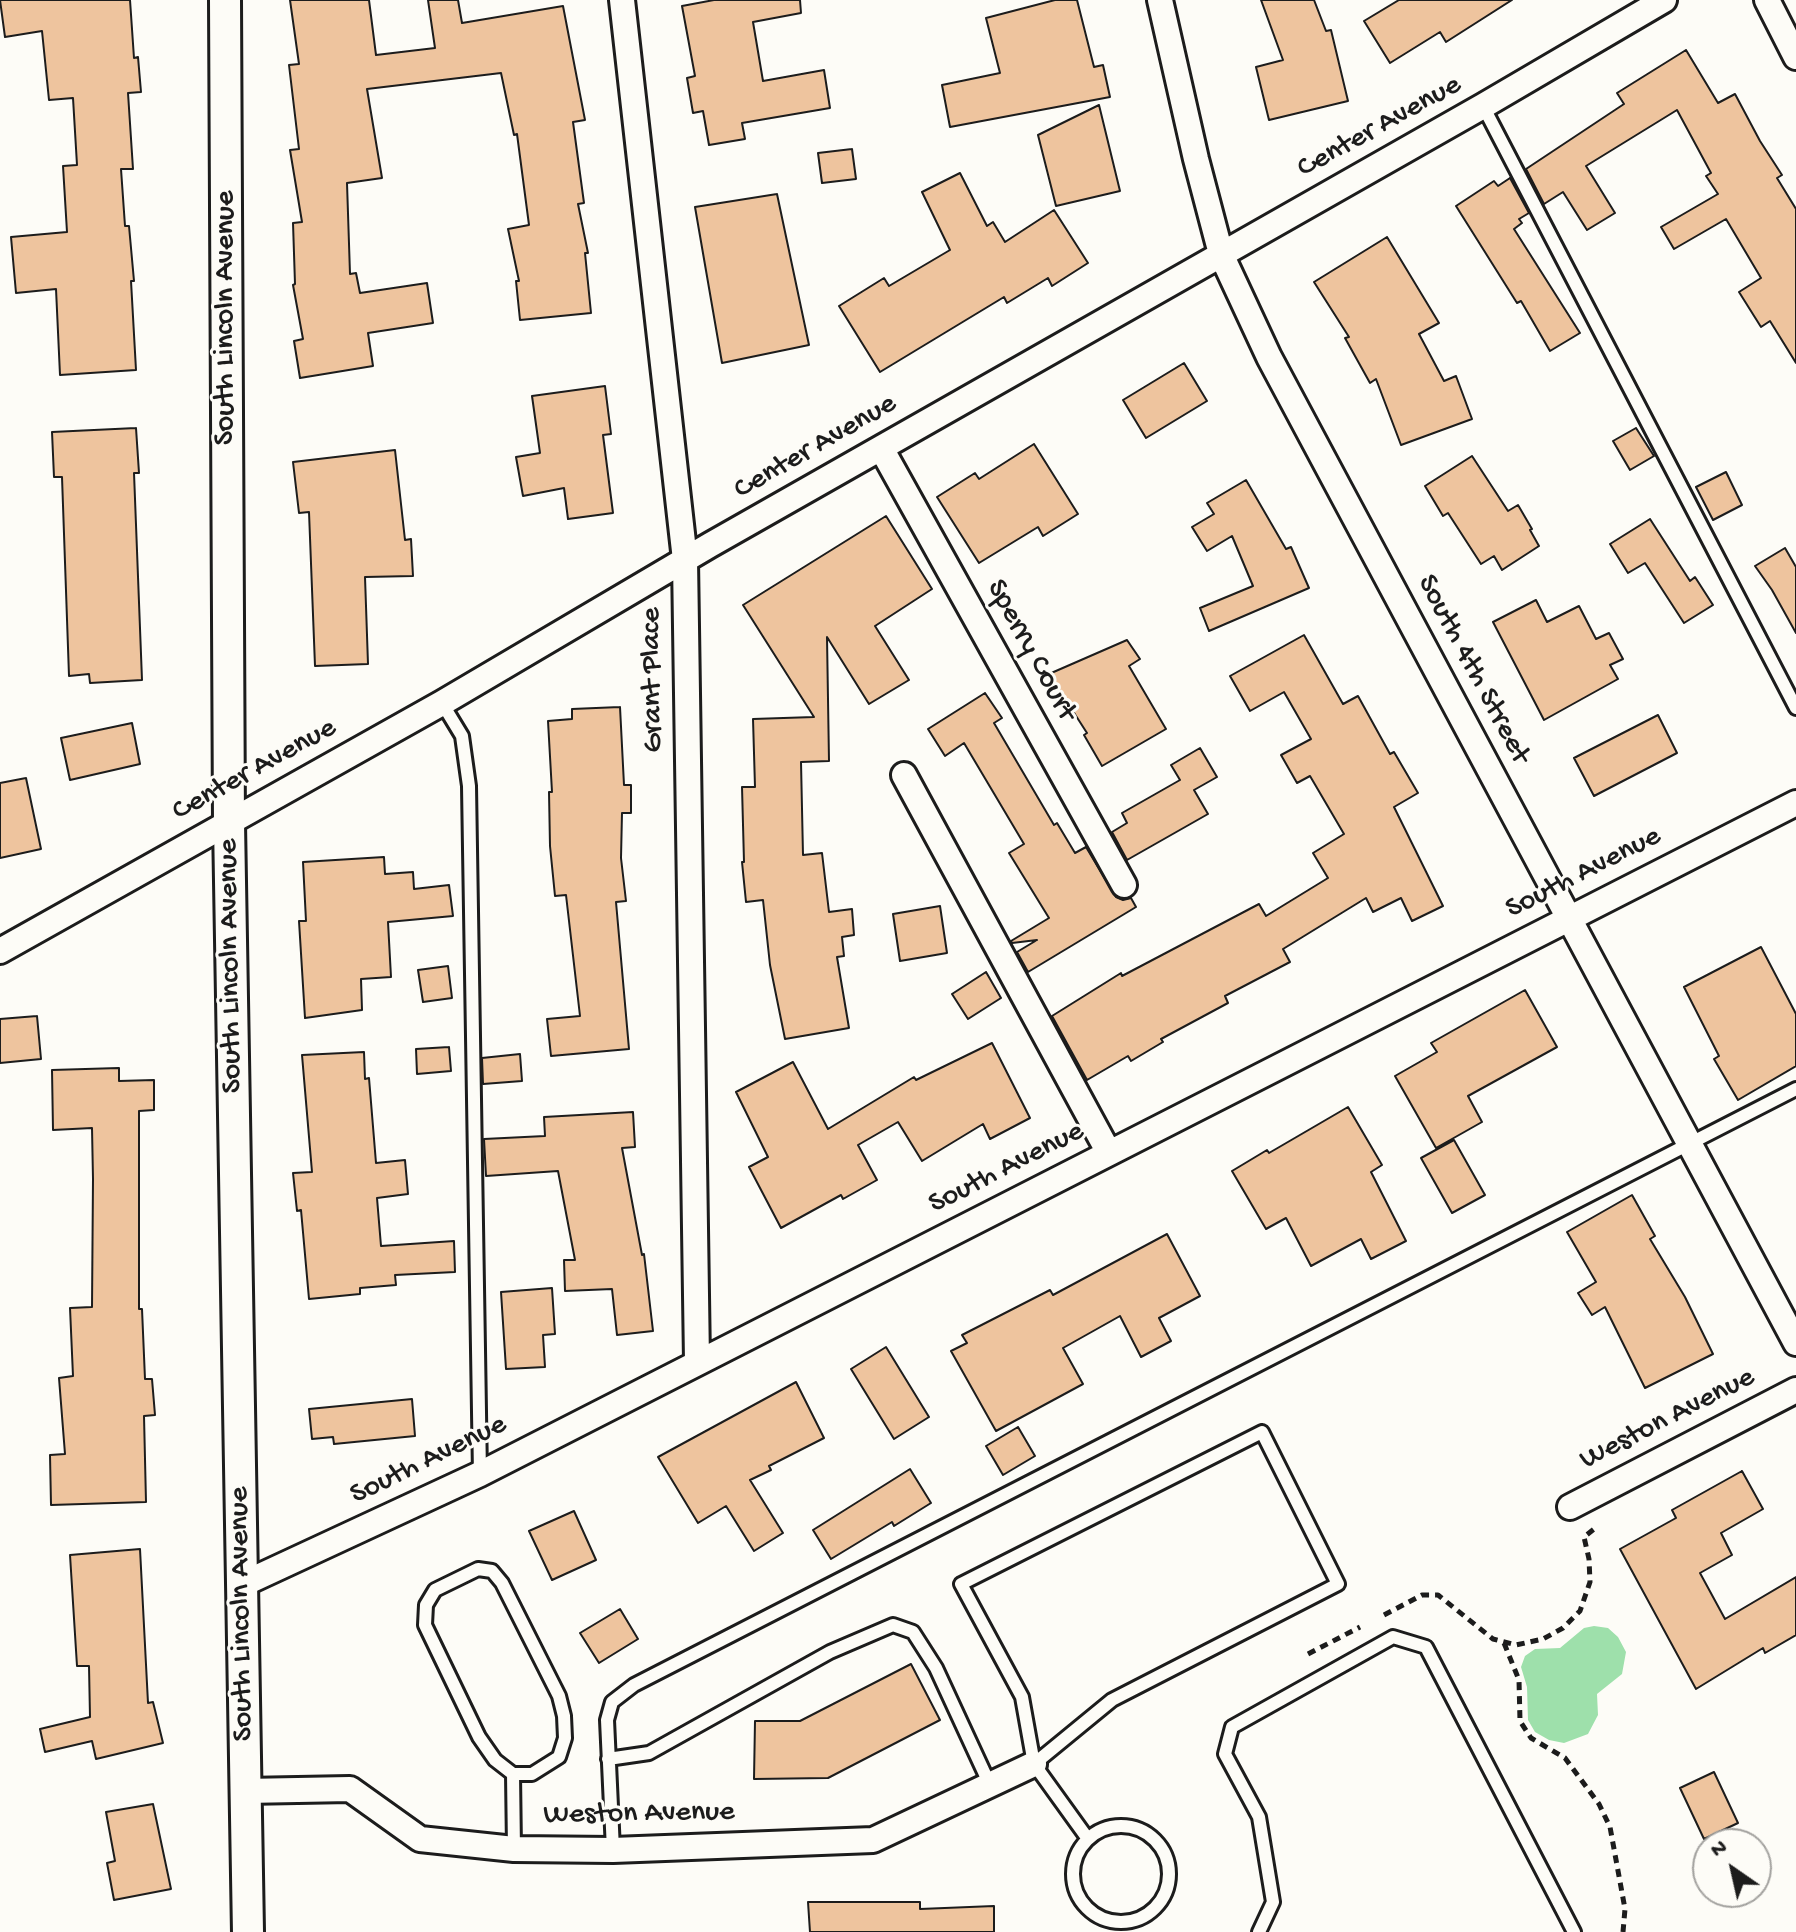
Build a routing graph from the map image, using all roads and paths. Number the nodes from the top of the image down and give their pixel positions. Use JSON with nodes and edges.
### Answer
{"nodes":[{"id":1,"x":225,"y":0,"type":"edge"},
{"id":2,"x":622,"y":0,"type":"edge"},
{"id":3,"x":1160,"y":0,"type":"edge"},
{"id":4,"x":1664,"y":0,"type":"edge"},
{"id":5,"x":1767,"y":0,"type":"edge"},
{"id":6,"x":1796,"y":57,"type":"edge"},
{"id":7,"x":1483,"y":106,"type":"junction"},
{"id":8,"x":1221,"y":254,"type":"junction"},
{"id":9,"x":881,"y":448,"type":"junction"},
{"id":10,"x":685,"y":560,"type":"junction"},
{"id":11,"x":442,"y":703,"type":"junction"},
{"id":12,"x":1796,"y":708,"type":"edge"},
{"id":13,"x":904,"y":775,"type":"dead end"},
{"id":14,"x":1796,"y":803,"type":"edge"},
{"id":15,"x":229,"y":823,"type":"junction"},
{"id":16,"x":1124,"y":885,"type":"dead end"},
{"id":17,"x":1567,"y":919,"type":"junction"},
{"id":18,"x":0,"y":951,"type":"edge"},
{"id":19,"x":1796,"y":1089,"type":"edge"},
{"id":20,"x":1690,"y":1143,"type":"junction"},
{"id":21,"x":1109,"y":1153,"type":"junction"},
{"id":22,"x":1796,"y":1343,"type":"edge"},
{"id":23,"x":697,"y":1361,"type":"junction"},
{"id":24,"x":1796,"y":1390,"type":"edge"},
{"id":25,"x":480,"y":1474,"type":"junction"},
{"id":26,"x":1570,"y":1507,"type":"dead end"},
{"id":27,"x":1600,"y":1524,"type":"dead end"},
{"id":28,"x":243,"y":1584,"type":"junction"},
{"id":29,"x":1504,"y":1642,"type":"junction"},
{"id":30,"x":1308,"y":1654,"type":"dead end"},
{"id":31,"x":608,"y":1759,"type":"junction"},
{"id":32,"x":1034,"y":1764,"type":"junction"},
{"id":33,"x":513,"y":1774,"type":"junction"},
{"id":34,"x":990,"y":1785,"type":"junction"},
{"id":35,"x":245,"y":1791,"type":"junction"},
{"id":36,"x":1088,"y":1839,"type":"junction"},
{"id":37,"x":514,"y":1849,"type":"junction"},
{"id":38,"x":613,"y":1850,"type":"junction"},
{"id":39,"x":1123,"y":1927,"type":"edge"},
{"id":40,"x":248,"y":1932,"type":"edge"},
{"id":41,"x":1259,"y":1932,"type":"edge"},
{"id":42,"x":1574,"y":1932,"type":"edge"},
{"id":43,"x":1623,"y":1932,"type":"edge"}],
"edges":[{"from":1,"to":15,"type":"street","name":"South Lincoln Avenue"},
{"from":2,"to":10,"type":"street","name":"Grant Place"},
{"from":3,"to":8,"type":"street","name":"South 4th Street"},
{"from":4,"to":7,"type":"street","name":"Center Avenue"},
{"from":5,"to":6,"type":"street"},
{"from":7,"to":8,"type":"street","name":"Center Avenue"},
{"from":7,"to":12,"type":"lane"},
{"from":8,"to":9,"type":"street","name":"Center Avenue"},
{"from":8,"to":17,"type":"street","name":"South 4th Street"},
{"from":9,"to":10,"type":"street","name":"Center Avenue"},
{"from":9,"to":16,"type":"street","name":"Sperry Court"},
{"from":10,"to":11,"type":"street","name":"Center Avenue"},
{"from":10,"to":23,"type":"street","name":"Grant Place"},
{"from":11,"to":15,"type":"street","name":"Center Avenue"},
{"from":11,"to":25,"type":"lane"},
{"from":13,"to":21,"type":"street"},
{"from":14,"to":17,"type":"street","name":"South Avenue"},
{"from":15,"to":18,"type":"street","name":"Center Avenue"},
{"from":15,"to":28,"type":"street","name":"South Lincoln Avenue"},
{"from":17,"to":20,"type":"street","name":"South 4th Street"},
{"from":17,"to":21,"type":"street","name":"South Avenue"},
{"from":19,"to":20,"type":"lane"},
{"from":20,"to":22,"type":"street","name":"South 4th Street"},
{"from":20,"to":31,"type":"lane"},
{"from":21,"to":23,"type":"street","name":"South Avenue"},
{"from":23,"to":25,"type":"street","name":"South Avenue"},
{"from":24,"to":26,"type":"street","name":"Weston Avenue"},
{"from":25,"to":28,"type":"street","name":"South Avenue"},
{"from":27,"to":29,"type":"path"},
{"from":28,"to":35,"type":"street","name":"South Lincoln Avenue"},
{"from":29,"to":30,"type":"path"},
{"from":29,"to":43,"type":"path"},
{"from":31,"to":34,"type":"lane"},
{"from":31,"to":38,"type":"lane"},
{"from":32,"to":32,"type":"lane"},
{"from":32,"to":34,"type":"street","name":"Weston Avenue"},
{"from":32,"to":36,"type":"lane"},
{"from":33,"to":33,"type":"lane"},
{"from":33,"to":37,"type":"lane"},
{"from":34,"to":38,"type":"street","name":"Weston Avenue"},
{"from":35,"to":37,"type":"street","name":"Weston Avenue"},
{"from":35,"to":40,"type":"street","name":"South Lincoln Avenue"},
{"from":36,"to":39,"type":"lane"},
{"from":36,"to":39,"type":"lane"},
{"from":37,"to":38,"type":"street","name":"Weston Avenue"},
{"from":41,"to":42,"type":"lane"}]}
